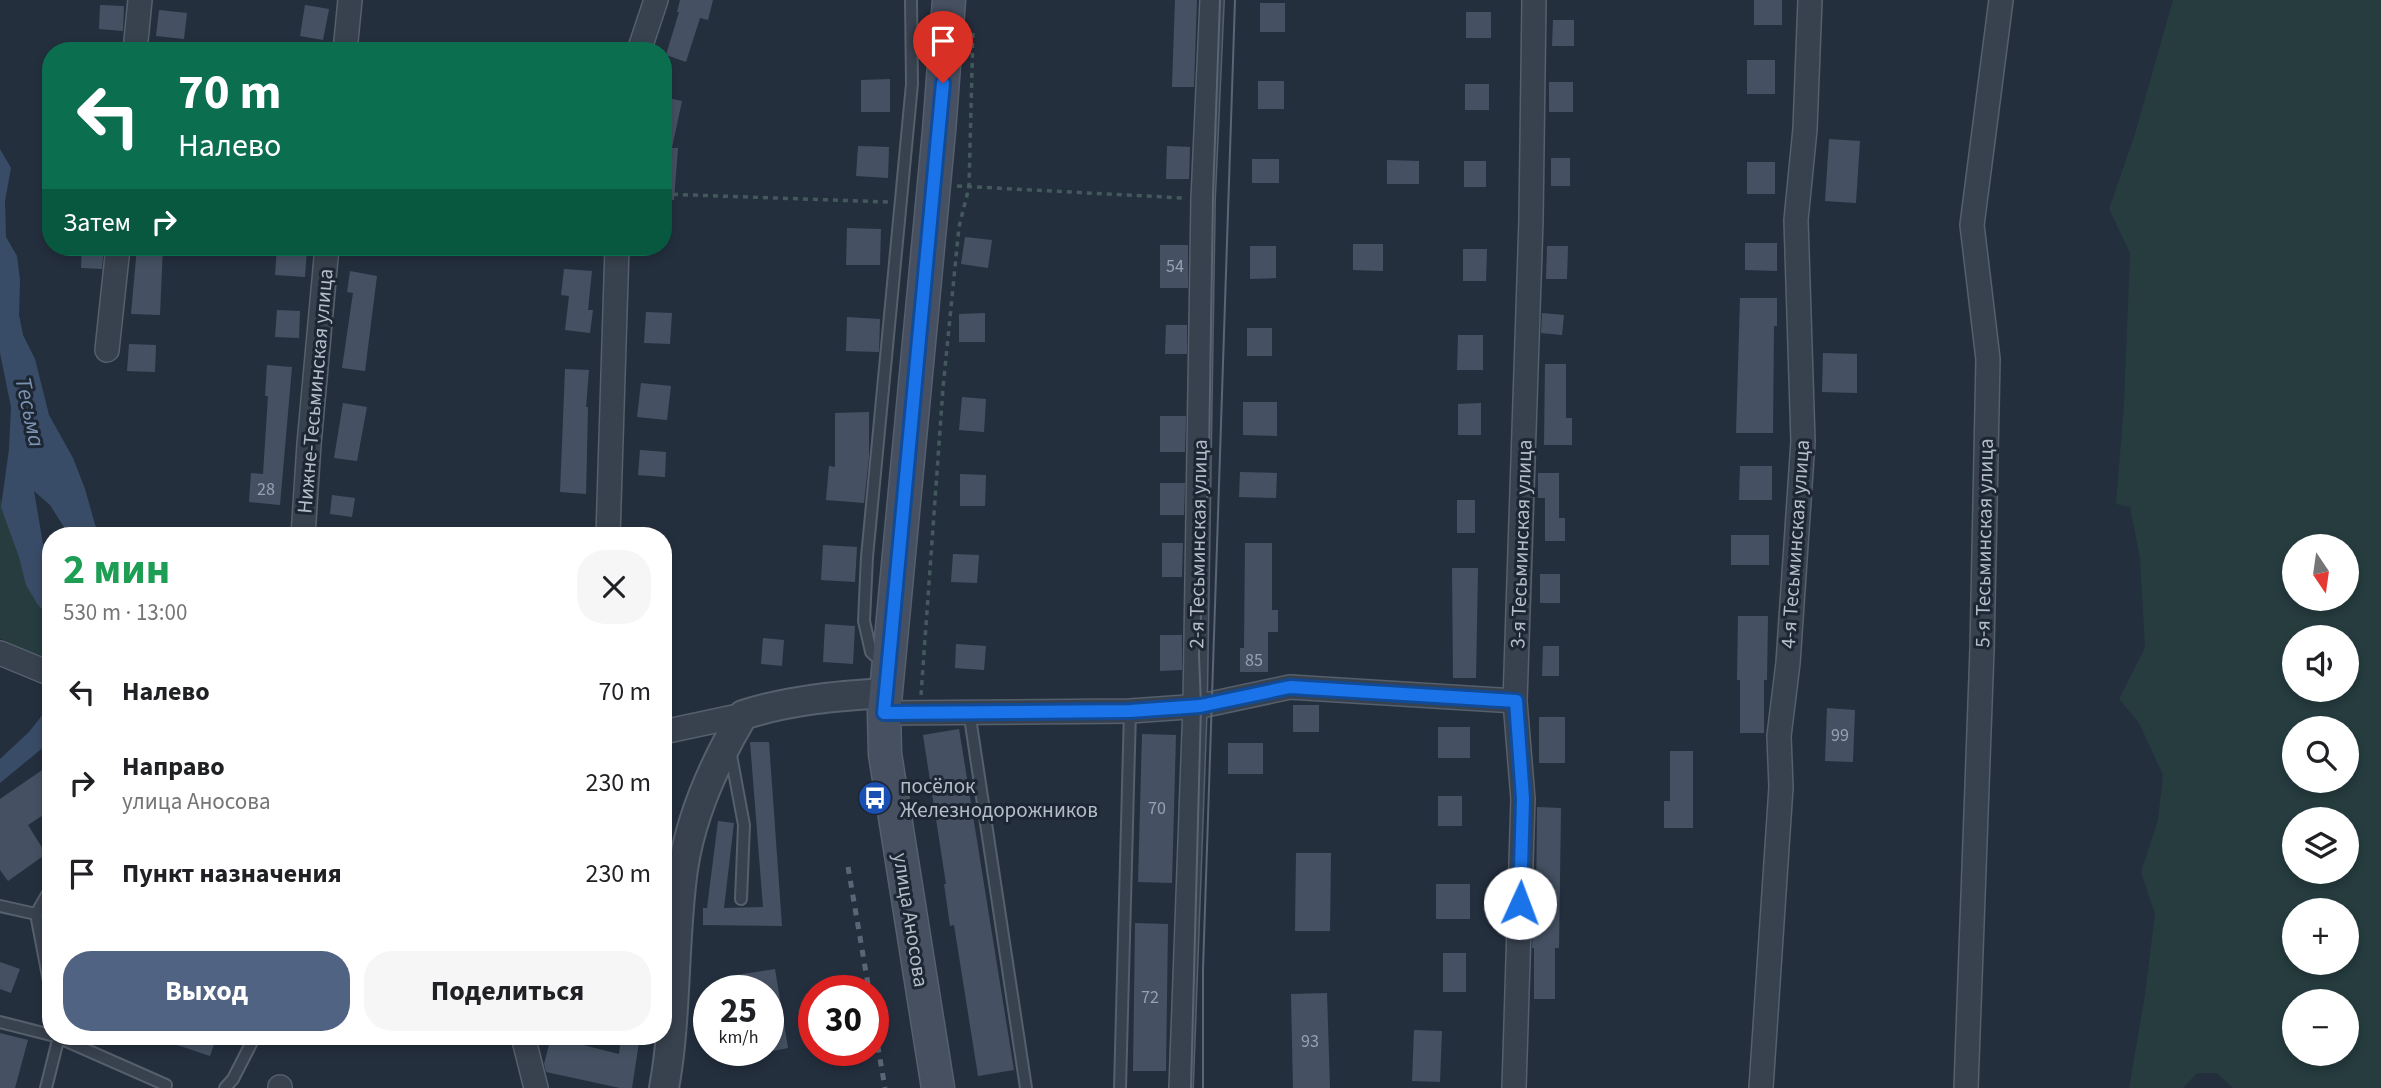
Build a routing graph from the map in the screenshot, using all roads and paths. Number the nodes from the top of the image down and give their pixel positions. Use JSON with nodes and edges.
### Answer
{"nodes":[{"id":1,"x":140,"y":0,"type":"edge"},
{"id":2,"x":350,"y":0,"type":"edge"},
{"id":3,"x":656,"y":0,"type":"edge"},
{"id":4,"x":911,"y":0,"type":"edge"},
{"id":5,"x":949,"y":0,"type":"edge"},
{"id":6,"x":1212,"y":0,"type":"edge"},
{"id":7,"x":1534,"y":0,"type":"edge"},
{"id":8,"x":1810,"y":0,"type":"edge"},
{"id":9,"x":2001,"y":0,"type":"edge"},
{"id":10,"x":973,"y":20,"type":"dead end"},
{"id":11,"x":136,"y":42,"type":"edge"},
{"id":12,"x":346,"y":42,"type":"edge"},
{"id":13,"x":642,"y":42,"type":"edge"},
{"id":14,"x":934,"y":186,"type":"junction"},
{"id":15,"x":969,"y":187,"type":"junction"},
{"id":16,"x":672,"y":194,"type":"edge"},
{"id":17,"x":1203,"y":199,"type":"junction"},
{"id":18,"x":900,"y":202,"type":"junction"},
{"id":19,"x":117,"y":256,"type":"edge"},
{"id":20,"x":326,"y":256,"type":"edge"},
{"id":21,"x":617,"y":256,"type":"edge"},
{"id":22,"x":107,"y":350,"type":"dead end"},
{"id":23,"x":304,"y":527,"type":"edge"},
{"id":24,"x":608,"y":527,"type":"edge"},
{"id":25,"x":0,"y":653,"type":"edge"},
{"id":26,"x":42,"y":670,"type":"edge"},
{"id":27,"x":885,"y":691,"type":"junction"},
{"id":28,"x":1516,"y":701,"type":"junction"},
{"id":29,"x":1204,"y":704,"type":"junction"},
{"id":30,"x":969,"y":711,"type":"junction"},
{"id":31,"x":1130,"y":711,"type":"junction"},
{"id":32,"x":920,"y":712,"type":"junction"},
{"id":33,"x":743,"y":715,"type":"junction"},
{"id":34,"x":672,"y":730,"type":"edge"},
{"id":35,"x":728,"y":740,"type":"junction"},
{"id":36,"x":741,"y":899,"type":"dead end"},
{"id":37,"x":42,"y":904,"type":"edge"},
{"id":38,"x":0,"y":906,"type":"edge"},
{"id":39,"x":36,"y":914,"type":"junction"},
{"id":40,"x":42,"y":945,"type":"edge"},
{"id":41,"x":672,"y":995,"type":"edge"},
{"id":42,"x":0,"y":1022,"type":"edge"},
{"id":43,"x":42,"y":1032,"type":"edge"},
{"id":44,"x":54,"y":1045,"type":"edge"},
{"id":45,"x":76,"y":1045,"type":"edge"},
{"id":46,"x":250,"y":1045,"type":"edge"},
{"id":47,"x":525,"y":1045,"type":"edge"},
{"id":48,"x":668,"y":1045,"type":"edge"},
{"id":49,"x":46,"y":1088,"type":"edge"},
{"id":50,"x":165,"y":1088,"type":"edge"},
{"id":51,"x":225,"y":1088,"type":"edge"},
{"id":52,"x":536,"y":1088,"type":"edge"},
{"id":53,"x":664,"y":1088,"type":"edge"},
{"id":54,"x":938,"y":1088,"type":"edge"},
{"id":55,"x":1026,"y":1088,"type":"edge"},
{"id":56,"x":1120,"y":1088,"type":"edge"},
{"id":57,"x":1181,"y":1088,"type":"edge"},
{"id":58,"x":1514,"y":1088,"type":"edge"},
{"id":59,"x":1762,"y":1088,"type":"edge"},
{"id":60,"x":1966,"y":1088,"type":"edge"}],
"edges":[{"from":1,"to":11,"type":"street"},
{"from":2,"to":12,"type":"street"},
{"from":3,"to":13,"type":"street"},
{"from":4,"to":18,"type":"lane"},
{"from":5,"to":14,"type":"main road","name":"улица Аносова"},
{"from":6,"to":17,"type":"street","name":"2-я Тесьминская улица"},
{"from":7,"to":28,"type":"street","name":"3-я Тесьминская улица"},
{"from":8,"to":59,"type":"street","name":"4-я Тесьминская улица"},
{"from":9,"to":60,"type":"street","name":"5-я Тесьминская улица"},
{"from":10,"to":15,"type":"path"},
{"from":14,"to":15,"type":"path"},
{"from":14,"to":27,"type":"main road","name":"улица Аносова"},
{"from":15,"to":17,"type":"path"},
{"from":15,"to":32,"type":"path"},
{"from":16,"to":18,"type":"path"},
{"from":17,"to":29,"type":"street","name":"2-я Тесьминская улица"},
{"from":18,"to":27,"type":"lane"},
{"from":19,"to":22,"type":"street"},
{"from":20,"to":23,"type":"street","name":"Нижне-Тесьминская улица"},
{"from":21,"to":24,"type":"street"},
{"from":25,"to":26,"type":"street"},
{"from":27,"to":32,"type":"street"},
{"from":27,"to":33,"type":"street"},
{"from":27,"to":54,"type":"main road","name":"улица Аносова"},
{"from":28,"to":29,"type":"street"},
{"from":28,"to":58,"type":"street","name":"3-я Тесьминская улица"},
{"from":29,"to":31,"type":"street"},
{"from":29,"to":57,"type":"street","name":"2-я Тесьминская улица"},
{"from":30,"to":31,"type":"street"},
{"from":30,"to":32,"type":"street"},
{"from":30,"to":55,"type":"lane"},
{"from":31,"to":56,"type":"lane"},
{"from":33,"to":34,"type":"street"},
{"from":33,"to":35,"type":"street"},
{"from":35,"to":36,"type":"lane"},
{"from":35,"to":41,"type":"street"},
{"from":37,"to":39,"type":"lane"},
{"from":38,"to":39,"type":"lane"},
{"from":39,"to":40,"type":"lane"},
{"from":42,"to":43,"type":"lane"},
{"from":44,"to":49,"type":"lane"},
{"from":45,"to":50,"type":"lane"},
{"from":46,"to":51,"type":"lane"},
{"from":47,"to":52,"type":"street"},
{"from":48,"to":53,"type":"street"}]}
